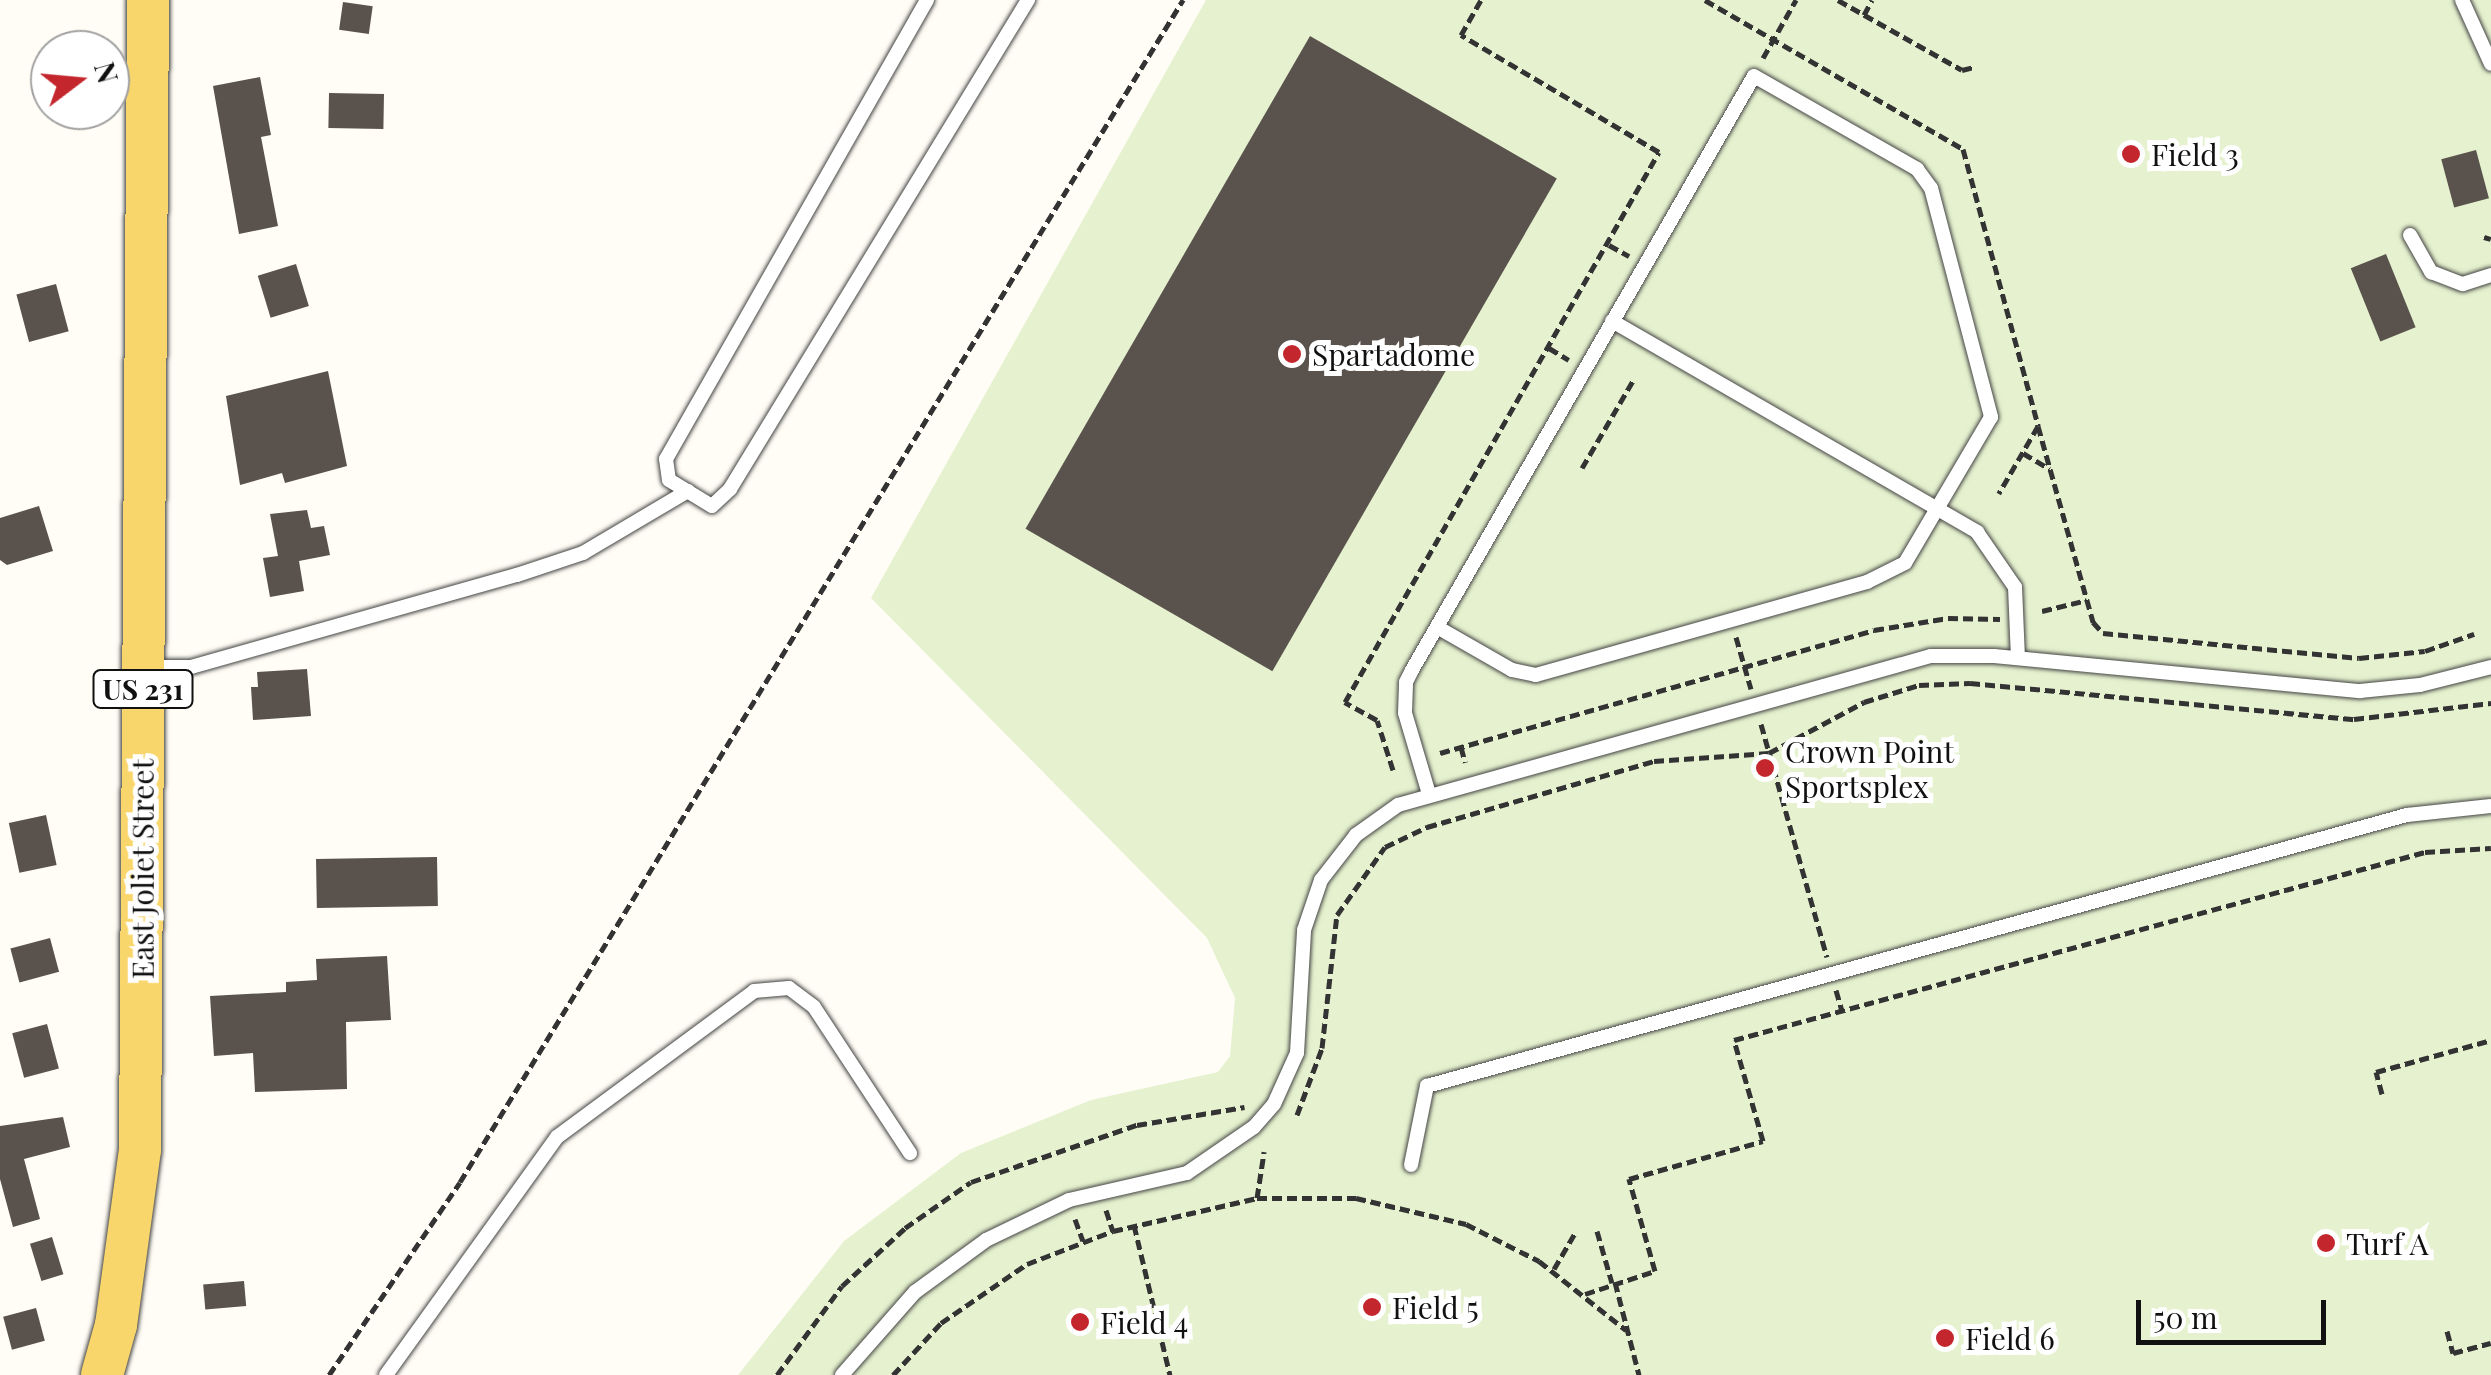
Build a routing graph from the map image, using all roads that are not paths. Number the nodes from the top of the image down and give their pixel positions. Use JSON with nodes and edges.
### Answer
{"nodes":[{"id":1,"x":148,"y":0,"type":"edge"},
{"id":2,"x":927,"y":0,"type":"edge"},
{"id":3,"x":1028,"y":0,"type":"edge"},
{"id":4,"x":2462,"y":0,"type":"edge"},
{"id":5,"x":2491,"y":64,"type":"edge"},
{"id":6,"x":2410,"y":234,"type":"dead end"},
{"id":7,"x":2491,"y":275,"type":"edge"},
{"id":8,"x":1612,"y":321,"type":"junction"},
{"id":9,"x":688,"y":492,"type":"junction"},
{"id":10,"x":1942,"y":510,"type":"junction"},
{"id":11,"x":1437,"y":627,"type":"junction"},
{"id":12,"x":2018,"y":658,"type":"junction"},
{"id":13,"x":143,"y":666,"type":"junction"},
{"id":14,"x":2491,"y":667,"type":"edge"},
{"id":15,"x":1429,"y":794,"type":"junction"},
{"id":16,"x":2491,"y":806,"type":"edge"},
{"id":17,"x":910,"y":1153,"type":"dead end"},
{"id":18,"x":1412,"y":1165,"type":"dead end"},
{"id":19,"x":102,"y":1375,"type":"edge"},
{"id":20,"x":386,"y":1375,"type":"edge"},
{"id":21,"x":842,"y":1375,"type":"edge"}],
"edges":[{"from":1,"to":13,"type":"main road","name":"East Joliet Street","number":"US 231"},
{"from":2,"to":9,"type":"lane"},
{"from":3,"to":9,"type":"lane"},
{"from":4,"to":5,"type":"lane"},
{"from":6,"to":7,"type":"lane"},
{"from":8,"to":10,"type":"lane"},
{"from":8,"to":10,"type":"lane"},
{"from":8,"to":11,"type":"lane"},
{"from":9,"to":13,"type":"lane"},
{"from":10,"to":11,"type":"lane"},
{"from":10,"to":12,"type":"lane"},
{"from":11,"to":15,"type":"lane"},
{"from":12,"to":14,"type":"lane"},
{"from":12,"to":15,"type":"lane"},
{"from":13,"to":19,"type":"main road","name":"East Joliet Street","number":"US 231"},
{"from":15,"to":21,"type":"lane"},
{"from":16,"to":18,"type":"lane"},
{"from":17,"to":20,"type":"lane"}]}
